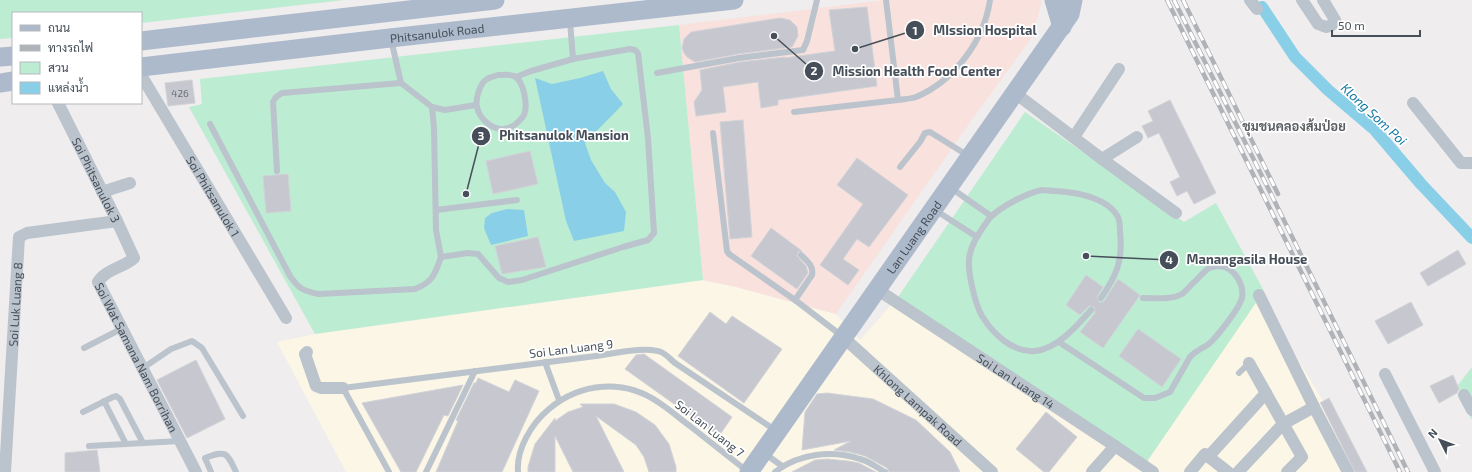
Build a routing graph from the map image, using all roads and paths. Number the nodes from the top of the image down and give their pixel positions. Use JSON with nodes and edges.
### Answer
{"nodes":[{"id":1,"x":495,"y":0,"type":"edge"},
{"id":2,"x":734,"y":0,"type":"edge"},
{"id":3,"x":817,"y":0,"type":"edge"},
{"id":4,"x":886,"y":0,"type":"edge"},
{"id":5,"x":990,"y":0,"type":"edge"},
{"id":6,"x":1054,"y":0,"type":"edge"},
{"id":7,"x":1086,"y":0,"type":"edge"},
{"id":8,"x":1302,"y":0,"type":"edge"},
{"id":9,"x":1323,"y":0,"type":"edge"},
{"id":10,"x":1068,"y":14,"type":"edge"},
{"id":11,"x":570,"y":18,"type":"junction"},
{"id":12,"x":390,"y":38,"type":"junction"},
{"id":13,"x":142,"y":41,"type":"edge"},
{"id":14,"x":12,"y":56,"type":"edge"},
{"id":15,"x":0,"y":57,"type":"edge"},
{"id":16,"x":573,"y":59,"type":"junction"},
{"id":17,"x":142,"y":67,"type":"edge"},
{"id":18,"x":1119,"y":69,"type":"dead end"},
{"id":19,"x":657,"y":73,"type":"dead end"},
{"id":20,"x":142,"y":76,"type":"edge"},
{"id":21,"x":516,"y":77,"type":"junction"},
{"id":22,"x":12,"y":81,"type":"edge"},
{"id":23,"x":0,"y":83,"type":"edge"},
{"id":24,"x":401,"y":83,"type":"junction"},
{"id":25,"x":1015,"y":93,"type":"junction"},
{"id":26,"x":898,"y":100,"type":"junction"},
{"id":27,"x":1413,"y":103,"type":"dead end"},
{"id":28,"x":58,"y":104,"type":"edge"},
{"id":29,"x":476,"y":105,"type":"junction"},
{"id":30,"x":432,"y":107,"type":"junction"},
{"id":31,"x":794,"y":112,"type":"dead end"},
{"id":32,"x":210,"y":124,"type":"dead end"},
{"id":33,"x":714,"y":133,"type":"dead end"},
{"id":34,"x":1074,"y":137,"type":"junction"},
{"id":35,"x":1137,"y":138,"type":"dead end"},
{"id":36,"x":970,"y":157,"type":"junction"},
{"id":37,"x":1102,"y":159,"type":"junction"},
{"id":38,"x":1472,"y":163,"type":"edge"},
{"id":39,"x":900,"y":166,"type":"dead end"},
{"id":40,"x":277,"y":171,"type":"dead end"},
{"id":41,"x":130,"y":183,"type":"dead end"},
{"id":42,"x":950,"y":187,"type":"junction"},
{"id":43,"x":102,"y":192,"type":"junction"},
{"id":44,"x":517,"y":200,"type":"dead end"},
{"id":45,"x":934,"y":209,"type":"junction"},
{"id":46,"x":436,"y":210,"type":"junction"},
{"id":47,"x":1176,"y":213,"type":"dead end"},
{"id":48,"x":991,"y":216,"type":"junction"},
{"id":49,"x":117,"y":222,"type":"junction"},
{"id":50,"x":977,"y":237,"type":"junction"},
{"id":51,"x":801,"y":255,"type":"dead end"},
{"id":52,"x":441,"y":257,"type":"junction"},
{"id":53,"x":134,"y":258,"type":"joint"},
{"id":54,"x":878,"y":290,"type":"junction"},
{"id":55,"x":1259,"y":295,"type":"dead end"},
{"id":56,"x":1100,"y":298,"type":"dead end"},
{"id":57,"x":1144,"y":298,"type":"dead end"},
{"id":58,"x":795,"y":300,"type":"junction"},
{"id":59,"x":1091,"y":310,"type":"dead end"},
{"id":60,"x":286,"y":318,"type":"dead end"},
{"id":61,"x":123,"y":328,"type":"junction"},
{"id":62,"x":844,"y":338,"type":"junction"},
{"id":63,"x":1059,"y":342,"type":"junction"},
{"id":64,"x":84,"y":348,"type":"dead end"},
{"id":65,"x":308,"y":352,"type":"dead end"},
{"id":66,"x":545,"y":362,"type":"junction"},
{"id":67,"x":1249,"y":363,"type":"joint"},
{"id":68,"x":143,"y":368,"type":"junction"},
{"id":69,"x":475,"y":371,"type":"junction"},
{"id":70,"x":1239,"y":373,"type":"dead end"},
{"id":71,"x":1385,"y":374,"type":"dead end"},
{"id":72,"x":343,"y":388,"type":"junction"},
{"id":73,"x":1266,"y":393,"type":"junction"},
{"id":74,"x":1464,"y":395,"type":"dead end"},
{"id":75,"x":559,"y":400,"type":"junction"},
{"id":76,"x":104,"y":401,"type":"junction"},
{"id":77,"x":1314,"y":407,"type":"junction"},
{"id":78,"x":1472,"y":410,"type":"edge"},
{"id":79,"x":83,"y":412,"type":"dead end"},
{"id":80,"x":243,"y":416,"type":"dead end"},
{"id":81,"x":1283,"y":424,"type":"junction"},
{"id":82,"x":777,"y":432,"type":"junction"},
{"id":83,"x":180,"y":441,"type":"junction"},
{"id":84,"x":143,"y":442,"type":"junction"},
{"id":85,"x":126,"y":444,"type":"junction"},
{"id":86,"x":89,"y":446,"type":"dead end"},
{"id":87,"x":1115,"y":446,"type":"junction"},
{"id":88,"x":763,"y":452,"type":"junction"},
{"id":89,"x":1209,"y":456,"type":"junction"},
{"id":90,"x":517,"y":464,"type":"junction"},
{"id":91,"x":782,"y":466,"type":"junction"},
{"id":92,"x":5,"y":472,"type":"edge"},
{"id":93,"x":196,"y":472,"type":"edge"},
{"id":94,"x":211,"y":472,"type":"edge"},
{"id":95,"x":236,"y":472,"type":"edge"},
{"id":96,"x":388,"y":472,"type":"edge"},
{"id":97,"x":426,"y":472,"type":"edge"},
{"id":98,"x":513,"y":472,"type":"edge"},
{"id":99,"x":518,"y":472,"type":"edge"},
{"id":100,"x":749,"y":472,"type":"edge"},
{"id":101,"x":775,"y":472,"type":"edge"},
{"id":102,"x":885,"y":472,"type":"edge"},
{"id":103,"x":992,"y":472,"type":"edge"},
{"id":104,"x":1092,"y":472,"type":"edge"},
{"id":105,"x":1153,"y":472,"type":"edge"},
{"id":106,"x":1190,"y":472,"type":"edge"},
{"id":107,"x":1228,"y":472,"type":"edge"},
{"id":108,"x":1238,"y":472,"type":"edge"},
{"id":109,"x":1287,"y":472,"type":"edge"},
{"id":110,"x":1348,"y":472,"type":"edge"},
{"id":111,"x":1435,"y":472,"type":"edge"}],
"edges":[{"from":1,"to":13,"type":"main road","name":"Phitsanulok Road"},
{"from":2,"to":11,"type":"main road","name":"Phitsanulok Road"},
{"from":3,"to":19,"type":"lane"},
{"from":4,"to":26,"type":"lane"},
{"from":5,"to":26,"type":"lane"},
{"from":6,"to":10,"type":"main road"},
{"from":7,"to":10,"type":"main road","name":"Lan Luang Road"},
{"from":8,"to":9,"type":"street"},
{"from":10,"to":25,"type":"main road","name":"Lan Luang Road"},
{"from":11,"to":12,"type":"main road","name":"Phitsanulok Road"},
{"from":11,"to":16,"type":"lane"},
{"from":12,"to":17,"type":"main road","name":"Phitsanulok Road"},
{"from":12,"to":24,"type":"lane"},
{"from":14,"to":15,"type":"main road"},
{"from":16,"to":21,"type":"lane"},
{"from":16,"to":52,"type":"lane"},
{"from":18,"to":34,"type":"street"},
{"from":20,"to":60,"type":"street","name":"Soi Phitsanulok 1"},
{"from":21,"to":29,"type":"lane"},
{"from":21,"to":29,"type":"lane"},
{"from":22,"to":23,"type":"main road"},
{"from":24,"to":30,"type":"lane"},
{"from":24,"to":40,"type":"lane"},
{"from":25,"to":34,"type":"street"},
{"from":25,"to":36,"type":"main road","name":"Lan Luang Road"},
{"from":26,"to":31,"type":"lane"},
{"from":27,"to":38,"type":"street"},
{"from":28,"to":43,"type":"street","name":"Soi Phitsanulok 3"},
{"from":29,"to":30,"type":"lane"},
{"from":30,"to":46,"type":"lane"},
{"from":32,"to":52,"type":"lane"},
{"from":33,"to":58,"type":"lane"},
{"from":34,"to":37,"type":"street"},
{"from":35,"to":37,"type":"street"},
{"from":36,"to":39,"type":"lane"},
{"from":36,"to":42,"type":"main road","name":"Lan Luang Road"},
{"from":37,"to":47,"type":"street"},
{"from":41,"to":43,"type":"street"},
{"from":42,"to":45,"type":"main road","name":"Lan Luang Road"},
{"from":42,"to":48,"type":"lane"},
{"from":43,"to":49,"type":"street","name":"Soi Phitsanulok 3"},
{"from":44,"to":46,"type":"lane"},
{"from":45,"to":50,"type":"lane"},
{"from":45,"to":54,"type":"main road","name":"Lan Luang Road"},
{"from":46,"to":52,"type":"lane"},
{"from":48,"to":50,"type":"lane"},
{"from":48,"to":56,"type":"lane"},
{"from":49,"to":53,"type":"street","name":"Soi Phitsanulok 3"},
{"from":49,"to":92,"type":"street","name":"Soi Luk Luang 8"},
{"from":50,"to":63,"type":"lane"},
{"from":51,"to":58,"type":"lane"},
{"from":53,"to":61,"type":"street","name":"Soi Wat Samana Nam Borrihan"},
{"from":54,"to":62,"type":"main road","name":"Lan Luang Road"},
{"from":54,"to":87,"type":"street","name":"Soi Lan Luang 14"},
{"from":55,"to":77,"type":"street"},
{"from":57,"to":63,"type":"lane"},
{"from":58,"to":62,"type":"lane"},
{"from":59,"to":63,"type":"lane"},
{"from":61,"to":64,"type":"lane"},
{"from":61,"to":68,"type":"street","name":"Soi Wat Samana Nam Borrihan"},
{"from":62,"to":82,"type":"main road","name":"Lan Luang Road"},
{"from":62,"to":103,"type":"street","name":"Khlong Lampak Road"},
{"from":65,"to":72,"type":"street"},
{"from":66,"to":69,"type":"lane","name":"Soi Lan Luang 9"},
{"from":66,"to":75,"type":"lane"},
{"from":66,"to":82,"type":"lane","name":"Soi Lan Luang 9"},
{"from":67,"to":70,"type":"lane"},
{"from":67,"to":73,"type":"street"},
{"from":68,"to":80,"type":"lane"},
{"from":68,"to":83,"type":"street","name":"Soi Wat Samana Nam Borrihan"},
{"from":69,"to":72,"type":"lane","name":"Soi Lan Luang 9"},
{"from":69,"to":97,"type":"lane"},
{"from":71,"to":111,"type":"street"},
{"from":72,"to":96,"type":"lane"},
{"from":73,"to":81,"type":"street"},
{"from":73,"to":89,"type":"street"},
{"from":74,"to":78,"type":"street"},
{"from":75,"to":90,"type":"lane","name":"Soi Lan Luang 7"},
{"from":75,"to":100,"type":"lane","name":"Soi Lan Luang 7"},
{"from":76,"to":79,"type":"lane"},
{"from":76,"to":84,"type":"lane"},
{"from":76,"to":85,"type":"lane"},
{"from":77,"to":81,"type":"street"},
{"from":77,"to":110,"type":"street"},
{"from":81,"to":108,"type":"street"},
{"from":81,"to":109,"type":"street"},
{"from":82,"to":88,"type":"main road","name":"Lan Luang Road"},
{"from":83,"to":84,"type":"lane"},
{"from":83,"to":93,"type":"street","name":"Soi Wat Samana Nam Borrihan"},
{"from":84,"to":85,"type":"lane"},
{"from":85,"to":86,"type":"lane"},
{"from":87,"to":104,"type":"street"},
{"from":87,"to":105,"type":"street","name":"Soi Lan Luang 14"},
{"from":88,"to":91,"type":"lane"},
{"from":88,"to":100,"type":"main road","name":"Lan Luang Road"},
{"from":89,"to":106,"type":"street"},
{"from":89,"to":107,"type":"street"},
{"from":90,"to":98,"type":"lane","name":"Soi Lan Luang 7"},
{"from":90,"to":99,"type":"lane"},
{"from":91,"to":101,"type":"lane"},
{"from":91,"to":102,"type":"lane"},
{"from":94,"to":95,"type":"lane"}]}
